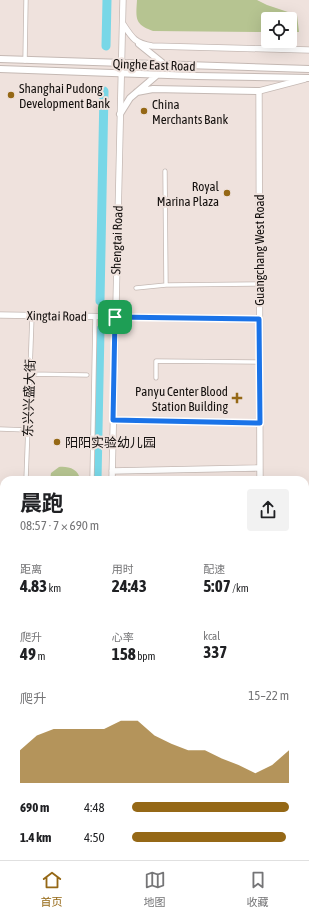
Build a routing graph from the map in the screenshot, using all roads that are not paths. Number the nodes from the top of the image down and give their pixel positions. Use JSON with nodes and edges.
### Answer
{"nodes":[{"id":1,"x":26,"y":0,"type":"edge"},
{"id":2,"x":123,"y":0,"type":"edge"},
{"id":3,"x":123,"y":23,"type":"junction"},
{"id":4,"x":139,"y":44,"type":"junction"},
{"id":5,"x":309,"y":50,"type":"edge"},
{"id":6,"x":0,"y":59,"type":"edge"},
{"id":7,"x":25,"y":60,"type":"junction"},
{"id":8,"x":86,"y":62,"type":"junction"},
{"id":9,"x":122,"y":63,"type":"junction"},
{"id":10,"x":165,"y":65,"type":"junction"},
{"id":11,"x":0,"y":69,"type":"edge"},
{"id":12,"x":309,"y":69,"type":"edge"},
{"id":13,"x":86,"y":73,"type":"junction"},
{"id":14,"x":121,"y":73,"type":"junction"},
{"id":15,"x":156,"y":75,"type":"junction"},
{"id":16,"x":196,"y":76,"type":"junction"},
{"id":17,"x":309,"y":78,"type":"edge"},
{"id":18,"x":196,"y":90,"type":"junction"},
{"id":19,"x":259,"y":91,"type":"junction"},
{"id":20,"x":137,"y":92,"type":"junction"},
{"id":21,"x":120,"y":114,"type":"junction"},
{"id":22,"x":165,"y":171,"type":"dead end"},
{"id":23,"x":259,"y":284,"type":"junction"},
{"id":24,"x":166,"y":285,"type":"junction"},
{"id":25,"x":136,"y":288,"type":"dead end"},
{"id":26,"x":0,"y":316,"type":"edge"},
{"id":27,"x":32,"y":316,"type":"junction"},
{"id":28,"x":94,"y":317,"type":"junction"},
{"id":29,"x":115,"y":317,"type":"junction"},
{"id":30,"x":259,"y":319,"type":"junction"},
{"id":31,"x":259,"y":362,"type":"junction"},
{"id":32,"x":30,"y":374,"type":"junction"},
{"id":33,"x":87,"y":375,"type":"dead end"},
{"id":34,"x":156,"y":378,"type":"dead end"},
{"id":35,"x":113,"y":420,"type":"junction"},
{"id":36,"x":260,"y":423,"type":"junction"},
{"id":37,"x":0,"y":429,"type":"edge"},
{"id":38,"x":28,"y":430,"type":"junction"},
{"id":39,"x":260,"y":468,"type":"junction"},
{"id":40,"x":112,"y":472,"type":"junction"},
{"id":41,"x":26,"y":476,"type":"edge"},
{"id":42,"x":92,"y":476,"type":"edge"},
{"id":43,"x":112,"y":476,"type":"edge"},
{"id":44,"x":260,"y":476,"type":"edge"}],
"edges":[{"from":1,"to":7,"type":"street"},
{"from":2,"to":3,"type":"street","name":"Shengtai Road"},
{"from":3,"to":4,"type":"street"},
{"from":3,"to":9,"type":"street","name":"Shengtai Road"},
{"from":4,"to":5,"type":"street"},
{"from":4,"to":10,"type":"main road"},
{"from":6,"to":7,"type":"main road","name":"Qinghe East Road"},
{"from":7,"to":8,"type":"main road","name":"Qinghe East Road"},
{"from":8,"to":9,"type":"main road","name":"Qinghe East Road"},
{"from":8,"to":13,"type":"main road"},
{"from":9,"to":10,"type":"main road","name":"Qinghe East Road"},
{"from":9,"to":14,"type":"street","name":"Shengtai Road"},
{"from":10,"to":12,"type":"main road","name":"Qinghe East Road"},
{"from":11,"to":13,"type":"main road","name":"Qinghe East Road"},
{"from":13,"to":14,"type":"main road","name":"Qinghe East Road"},
{"from":14,"to":15,"type":"main road","name":"Qinghe East Road"},
{"from":14,"to":21,"type":"street","name":"Shengtai Road"},
{"from":15,"to":16,"type":"main road","name":"Qinghe East Road"},
{"from":15,"to":20,"type":"main road"},
{"from":16,"to":17,"type":"main road","name":"Qinghe East Road"},
{"from":16,"to":18,"type":"main road"},
{"from":17,"to":19,"type":"street"},
{"from":18,"to":19,"type":"main road"},
{"from":18,"to":20,"type":"main road"},
{"from":19,"to":23,"type":"street","name":"Guangchang West Road"},
{"from":20,"to":21,"type":"main road"},
{"from":21,"to":29,"type":"street","name":"Shengtai Road"},
{"from":22,"to":24,"type":"street"},
{"from":23,"to":24,"type":"street"},
{"from":23,"to":30,"type":"street","name":"Guangchang West Road"},
{"from":24,"to":25,"type":"street"},
{"from":26,"to":27,"type":"street","name":"Xingtai Road"},
{"from":27,"to":28,"type":"street","name":"Xingtai Road"},
{"from":27,"to":32,"type":"street","name":"东兴兴盛大街"},
{"from":28,"to":29,"type":"street","name":"Xingtai Road"},
{"from":28,"to":42,"type":"street"},
{"from":29,"to":30,"type":"street","name":"Xingtai Road"},
{"from":29,"to":35,"type":"street","name":"Shengtai Road"},
{"from":30,"to":31,"type":"street","name":"Guangchang West Road"},
{"from":31,"to":34,"type":"street"},
{"from":31,"to":36,"type":"street","name":"Guangchang West Road"},
{"from":32,"to":33,"type":"street"},
{"from":32,"to":38,"type":"street","name":"东兴兴盛大街"},
{"from":35,"to":36,"type":"street"},
{"from":35,"to":40,"type":"street","name":"Shengtai Road"},
{"from":36,"to":39,"type":"street","name":"Guangchang West Road"},
{"from":37,"to":38,"type":"street"},
{"from":38,"to":41,"type":"street","name":"东兴兴盛大街"},
{"from":39,"to":40,"type":"street"},
{"from":39,"to":44,"type":"street","name":"Guangchang West Road"},
{"from":40,"to":43,"type":"street","name":"Shengtai Road"}]}
